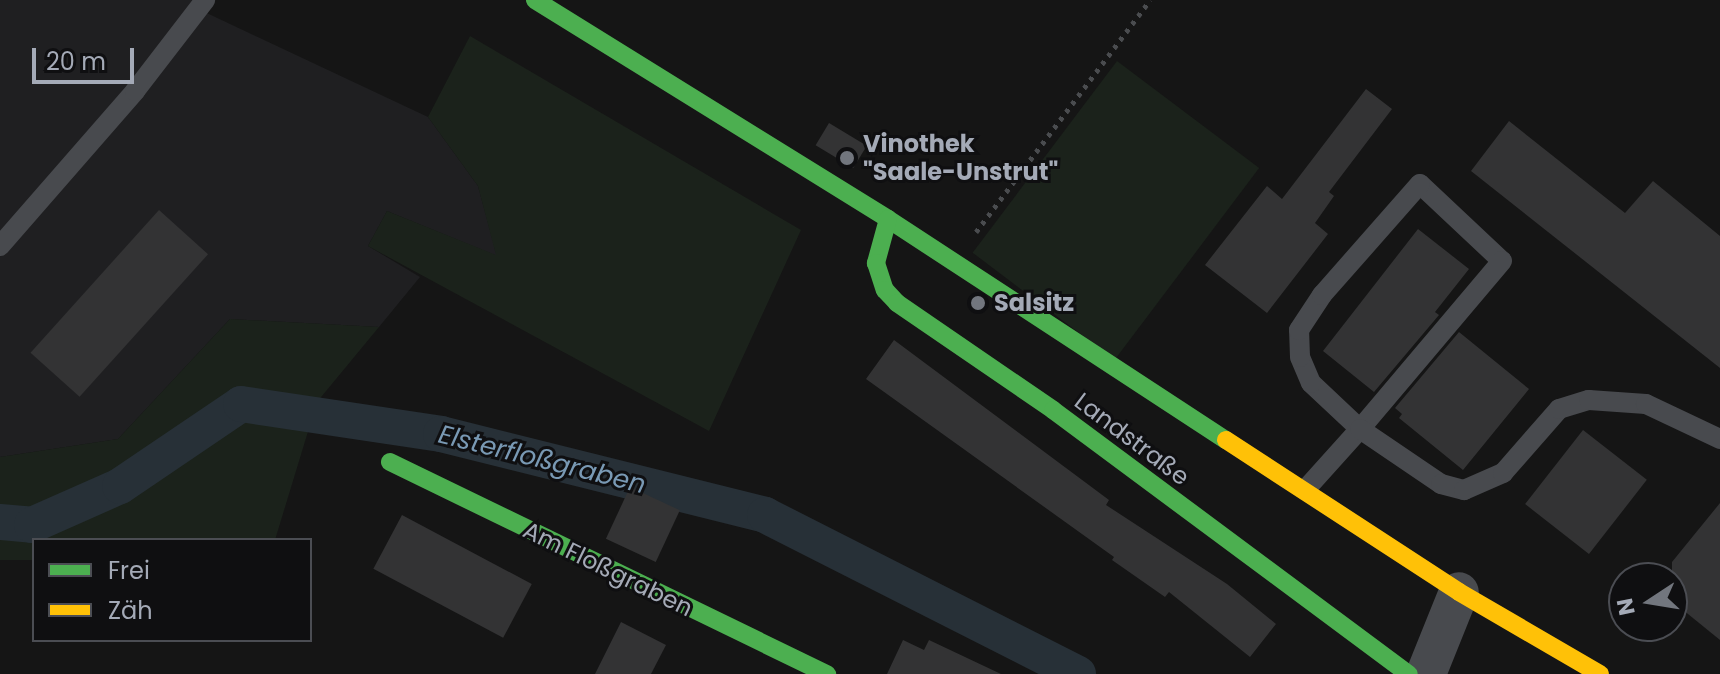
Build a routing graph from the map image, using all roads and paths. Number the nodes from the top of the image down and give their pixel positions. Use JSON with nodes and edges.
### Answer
{"nodes":[{"id":1,"x":205,"y":0,"type":"edge"},
{"id":2,"x":535,"y":0,"type":"edge"},
{"id":3,"x":1150,"y":0,"type":"edge"},
{"id":4,"x":888,"y":219,"type":"junction"},
{"id":5,"x":0,"y":246,"type":"edge"},
{"id":6,"x":954,"y":262,"type":"junction"},
{"id":7,"x":1360,"y":429,"type":"junction"},
{"id":8,"x":1720,"y":439,"type":"edge"},
{"id":9,"x":390,"y":462,"type":"dead end"},
{"id":10,"x":1305,"y":490,"type":"junction"},
{"id":11,"x":1459,"y":592,"type":"junction"},
{"id":12,"x":827,"y":674,"type":"edge"},
{"id":13,"x":1409,"y":674,"type":"edge"},
{"id":14,"x":1426,"y":674,"type":"edge"},
{"id":15,"x":1600,"y":674,"type":"edge"}],
"edges":[{"from":1,"to":5,"type":"lane"},
{"from":2,"to":4,"type":"main road","name":"Landstraße"},
{"from":3,"to":6,"type":"path"},
{"from":4,"to":6,"type":"main road","name":"Landstraße"},
{"from":4,"to":13,"type":"main road","name":"Landstraße"},
{"from":6,"to":10,"type":"main road","name":"Landstraße"},
{"from":7,"to":7,"type":"lane"},
{"from":7,"to":8,"type":"lane"},
{"from":7,"to":10,"type":"lane"},
{"from":9,"to":12,"type":"main road","name":"Am Floßgraben"},
{"from":10,"to":11,"type":"main road","name":"Landstraße"},
{"from":11,"to":14,"type":"street"},
{"from":11,"to":15,"type":"main road","name":"Landstraße"}]}
